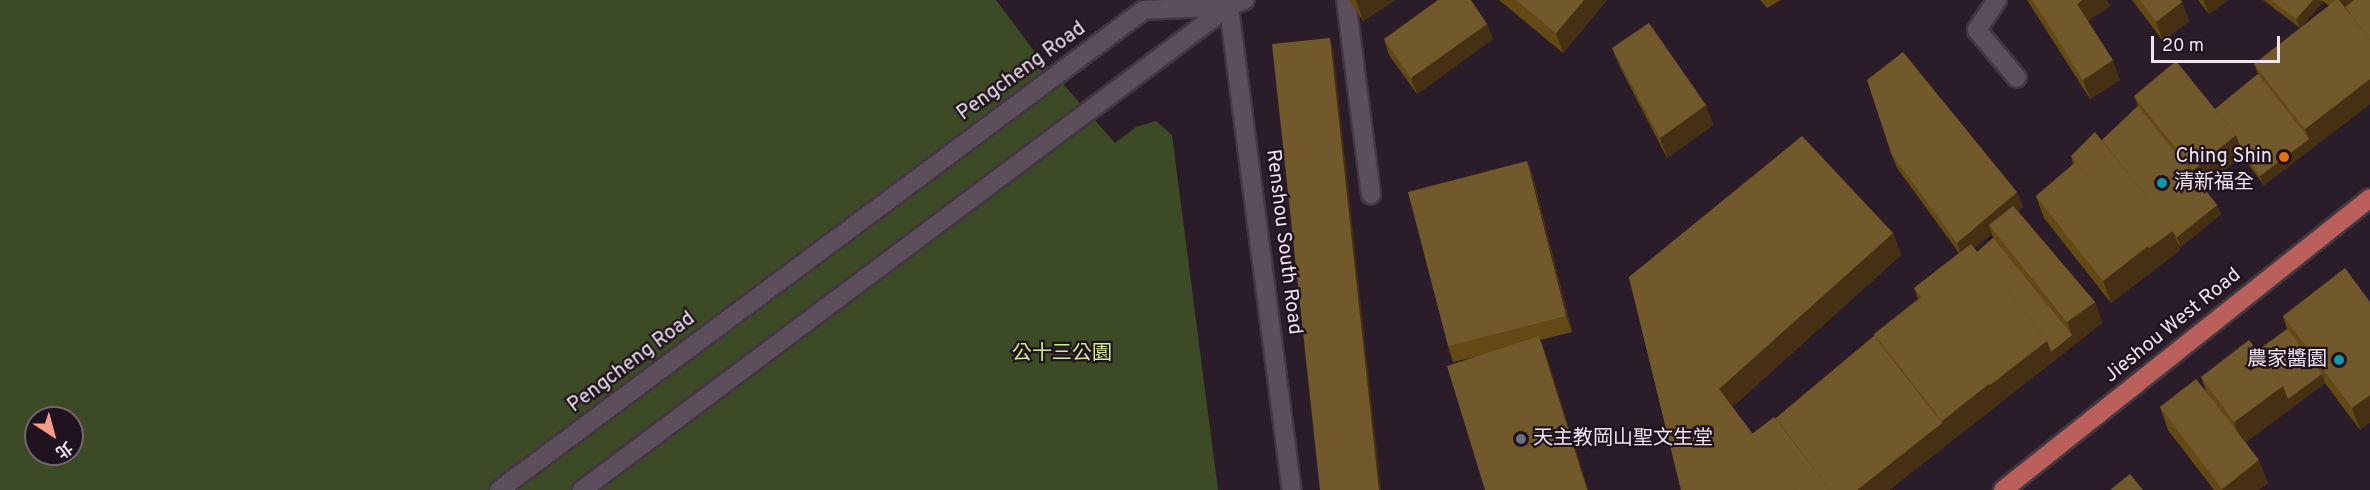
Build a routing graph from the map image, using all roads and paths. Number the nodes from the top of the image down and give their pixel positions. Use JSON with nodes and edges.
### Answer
{"nodes":[{"id":1,"x":1346,"y":0,"type":"edge"},
{"id":2,"x":1996,"y":0,"type":"edge"},
{"id":3,"x":1234,"y":2,"type":"edge"},
{"id":4,"x":2017,"y":78,"type":"dead end"},
{"id":5,"x":1371,"y":194,"type":"dead end"},
{"id":6,"x":2370,"y":198,"type":"edge"},
{"id":7,"x":499,"y":490,"type":"edge"},
{"id":8,"x":582,"y":490,"type":"edge"},
{"id":9,"x":1292,"y":490,"type":"edge"},
{"id":10,"x":2003,"y":490,"type":"edge"}],
"edges":[{"from":1,"to":5,"type":"street"},
{"from":2,"to":4,"type":"street"},
{"from":3,"to":7,"type":"street","name":"Pengcheng Road"},
{"from":3,"to":8,"type":"street"},
{"from":3,"to":9,"type":"street","name":"Renshou South Road"},
{"from":6,"to":10,"type":"main road","name":"Jieshou West Road"}]}
